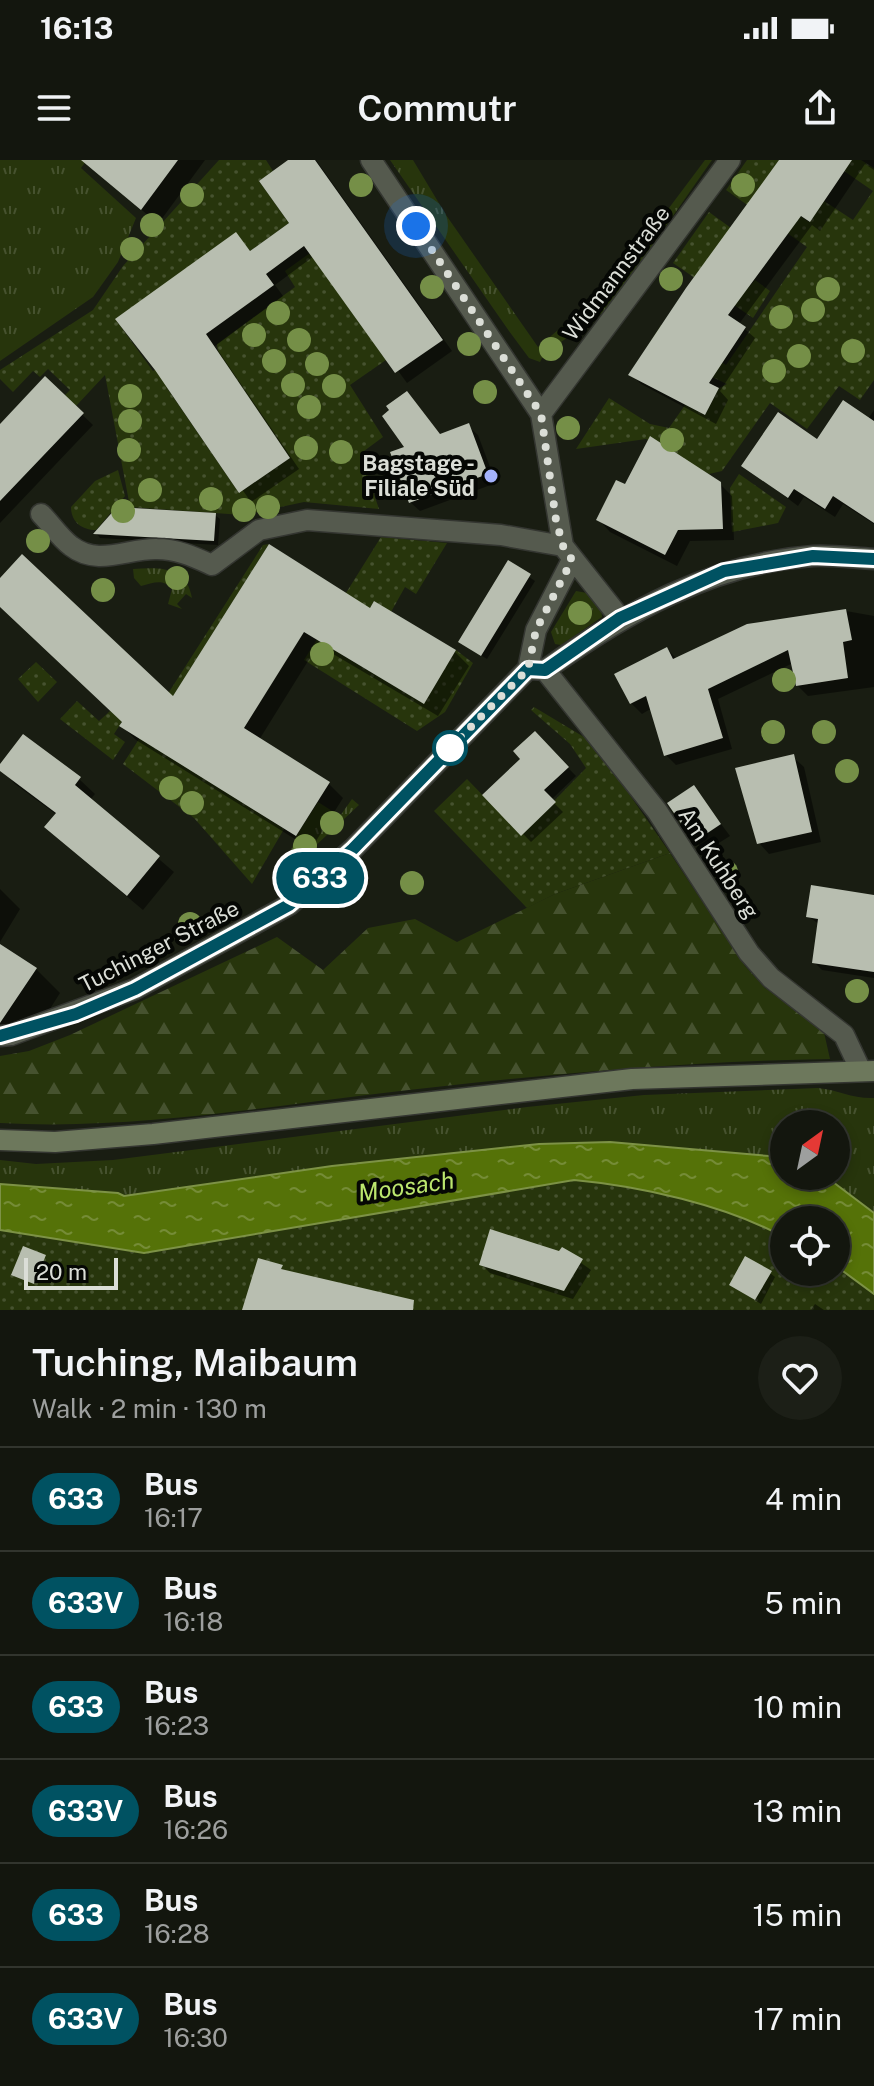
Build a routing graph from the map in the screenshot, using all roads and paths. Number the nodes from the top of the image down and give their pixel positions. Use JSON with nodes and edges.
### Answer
{"nodes":[{"id":1,"x":371,"y":160,"type":"edge"},
{"id":2,"x":730,"y":160,"type":"edge"},
{"id":3,"x":541,"y":414,"type":"junction"},
{"id":4,"x":41,"y":514,"type":"dead end"},
{"id":5,"x":567,"y":553,"type":"junction"},
{"id":6,"x":874,"y":559,"type":"edge"},
{"id":7,"x":620,"y":618,"type":"junction"},
{"id":8,"x":537,"y":670,"type":"junction"},
{"id":9,"x":0,"y":1036,"type":"edge"},
{"id":10,"x":867,"y":1071,"type":"edge"},
{"id":11,"x":2,"y":1140,"type":"edge"}],
"edges":[{"from":1,"to":3,"type":"street"},
{"from":2,"to":3,"type":"street","name":"Widmannstraße"},
{"from":3,"to":5,"type":"street"},
{"from":4,"to":5,"type":"street"},
{"from":5,"to":7,"type":"street"},
{"from":5,"to":8,"type":"street"},
{"from":6,"to":7,"type":"street","name":"Tuchinger Straße"},
{"from":7,"to":8,"type":"street","name":"Tuchinger Straße"},
{"from":8,"to":9,"type":"street","name":"Tuchinger Straße"},
{"from":8,"to":10,"type":"street","name":"Am Kuhberg"},
{"from":10,"to":11,"type":"main road"}]}
